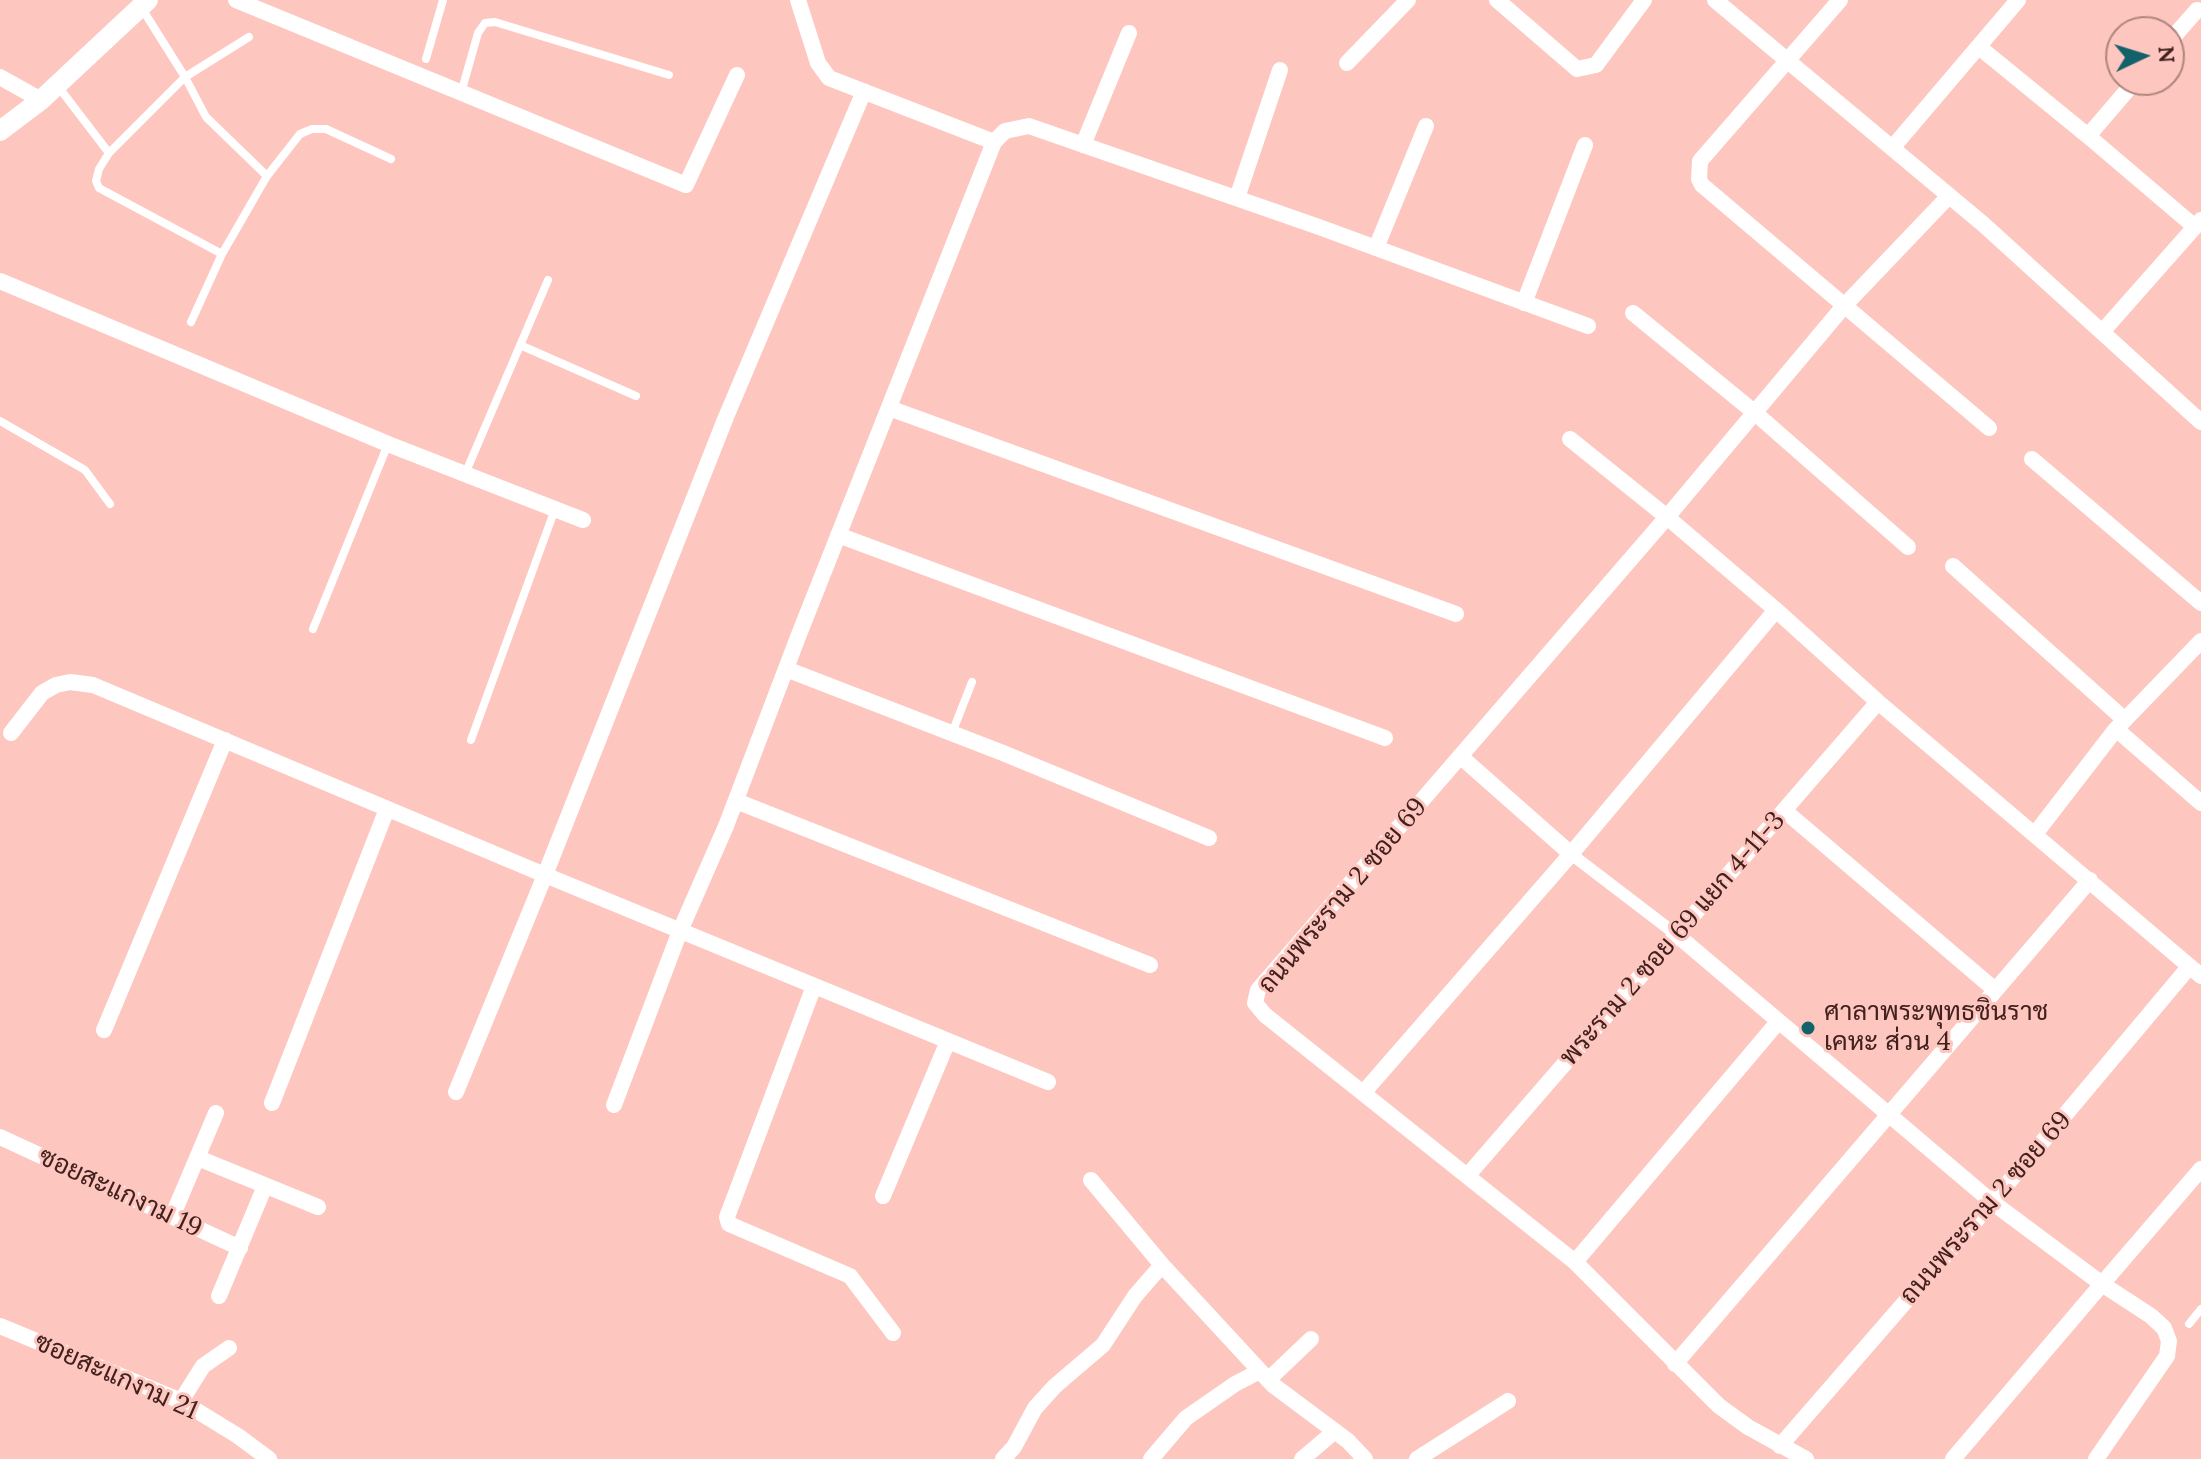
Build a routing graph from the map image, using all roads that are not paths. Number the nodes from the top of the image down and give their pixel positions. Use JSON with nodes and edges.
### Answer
{"nodes":[{"id":1,"x":236,"y":0,"type":"edge"},
{"id":2,"x":443,"y":0,"type":"edge"},
{"id":3,"x":798,"y":0,"type":"edge"},
{"id":4,"x":1408,"y":0,"type":"edge"},
{"id":5,"x":1497,"y":0,"type":"edge"},
{"id":6,"x":1644,"y":0,"type":"edge"},
{"id":7,"x":1715,"y":0,"type":"edge"},
{"id":8,"x":1840,"y":0,"type":"edge"},
{"id":9,"x":2018,"y":0,"type":"edge"},
{"id":10,"x":144,"y":3,"type":"edge"},
{"id":11,"x":1129,"y":33,"type":"dead end"},
{"id":12,"x":249,"y":37,"type":"dead end"},
{"id":13,"x":1979,"y":47,"type":"junction"},
{"id":14,"x":426,"y":59,"type":"dead end"},
{"id":15,"x":1789,"y":59,"type":"junction"},
{"id":16,"x":1347,"y":63,"type":"dead end"},
{"id":17,"x":1280,"y":70,"type":"dead end"},
{"id":18,"x":669,"y":75,"type":"dead end"},
{"id":19,"x":737,"y":75,"type":"dead end"},
{"id":20,"x":0,"y":77,"type":"edge"},
{"id":21,"x":185,"y":77,"type":"junction"},
{"id":22,"x":57,"y":85,"type":"junction"},
{"id":23,"x":864,"y":91,"type":"junction"},
{"id":24,"x":461,"y":93,"type":"junction"},
{"id":25,"x":2122,"y":96,"type":"edge"},
{"id":26,"x":41,"y":100,"type":"junction"},
{"id":27,"x":1426,"y":126,"type":"dead end"},
{"id":28,"x":0,"y":131,"type":"edge"},
{"id":29,"x":2088,"y":136,"type":"junction"},
{"id":30,"x":994,"y":142,"type":"junction"},
{"id":31,"x":1083,"y":145,"type":"junction"},
{"id":32,"x":1585,"y":145,"type":"dead end"},
{"id":33,"x":1893,"y":147,"type":"junction"},
{"id":34,"x":109,"y":153,"type":"junction"},
{"id":35,"x":391,"y":159,"type":"dead end"},
{"id":36,"x":267,"y":176,"type":"junction"},
{"id":37,"x":1948,"y":197,"type":"junction"},
{"id":38,"x":1237,"y":198,"type":"junction"},
{"id":39,"x":2198,"y":223,"type":"edge"},
{"id":40,"x":1376,"y":248,"type":"junction"},
{"id":41,"x":222,"y":254,"type":"junction"},
{"id":42,"x":548,"y":280,"type":"dead end"},
{"id":43,"x":1,"y":283,"type":"edge"},
{"id":44,"x":1524,"y":303,"type":"junction"},
{"id":45,"x":1844,"y":306,"type":"junction"},
{"id":46,"x":1633,"y":313,"type":"dead end"},
{"id":47,"x":191,"y":322,"type":"dead end"},
{"id":48,"x":1588,"y":326,"type":"dead end"},
{"id":49,"x":2102,"y":332,"type":"junction"},
{"id":50,"x":520,"y":345,"type":"junction"},
{"id":51,"x":636,"y":396,"type":"dead end"},
{"id":52,"x":889,"y":408,"type":"junction"},
{"id":53,"x":1754,"y":412,"type":"junction"},
{"id":54,"x":2200,"y":420,"type":"edge"},
{"id":55,"x":0,"y":421,"type":"edge"},
{"id":56,"x":1989,"y":428,"type":"dead end"},
{"id":57,"x":1570,"y":439,"type":"dead end"},
{"id":58,"x":388,"y":444,"type":"junction"},
{"id":59,"x":2032,"y":459,"type":"dead end"},
{"id":60,"x":465,"y":474,"type":"junction"},
{"id":61,"x":110,"y":504,"type":"dead end"},
{"id":62,"x":555,"y":508,"type":"junction"},
{"id":63,"x":1667,"y":517,"type":"junction"},
{"id":64,"x":583,"y":520,"type":"dead end"},
{"id":65,"x":838,"y":535,"type":"junction"},
{"id":66,"x":1908,"y":547,"type":"dead end"},
{"id":67,"x":1953,"y":566,"type":"dead end"},
{"id":68,"x":2201,"y":603,"type":"edge"},
{"id":69,"x":1776,"y":610,"type":"junction"},
{"id":70,"x":1456,"y":614,"type":"dead end"},
{"id":71,"x":313,"y":629,"type":"dead end"},
{"id":72,"x":2201,"y":641,"type":"edge"},
{"id":73,"x":786,"y":669,"type":"junction"},
{"id":74,"x":972,"y":682,"type":"dead end"},
{"id":75,"x":1878,"y":702,"type":"junction"},
{"id":76,"x":2121,"y":724,"type":"junction"},
{"id":77,"x":11,"y":733,"type":"dead end"},
{"id":78,"x":952,"y":733,"type":"junction"},
{"id":79,"x":1385,"y":738,"type":"dead end"},
{"id":80,"x":225,"y":740,"type":"junction"},
{"id":81,"x":471,"y":740,"type":"dead end"},
{"id":82,"x":1460,"y":756,"type":"junction"},
{"id":83,"x":736,"y":801,"type":"junction"},
{"id":84,"x":2201,"y":803,"type":"edge"},
{"id":85,"x":387,"y":809,"type":"junction"},
{"id":86,"x":1785,"y":811,"type":"junction"},
{"id":87,"x":2035,"y":834,"type":"junction"},
{"id":88,"x":1209,"y":838,"type":"dead end"},
{"id":89,"x":1571,"y":854,"type":"junction"},
{"id":90,"x":545,"y":875,"type":"junction"},
{"id":91,"x":2090,"y":880,"type":"junction"},
{"id":92,"x":680,"y":931,"type":"junction"},
{"id":93,"x":1677,"y":935,"type":"junction"},
{"id":94,"x":1150,"y":965,"type":"dead end"},
{"id":95,"x":2195,"y":972,"type":"edge"},
{"id":96,"x":814,"y":986,"type":"junction"},
{"id":97,"x":1994,"y":989,"type":"junction"},
{"id":98,"x":1778,"y":1022,"type":"junction"},
{"id":99,"x":104,"y":1030,"type":"dead end"},
{"id":100,"x":948,"y":1041,"type":"junction"},
{"id":101,"x":1048,"y":1082,"type":"dead end"},
{"id":102,"x":456,"y":1092,"type":"dead end"},
{"id":103,"x":1364,"y":1092,"type":"junction"},
{"id":104,"x":272,"y":1103,"type":"dead end"},
{"id":105,"x":614,"y":1105,"type":"dead end"},
{"id":106,"x":216,"y":1113,"type":"dead end"},
{"id":107,"x":1889,"y":1113,"type":"junction"},
{"id":108,"x":0,"y":1137,"type":"edge"},
{"id":109,"x":198,"y":1158,"type":"junction"},
{"id":110,"x":2201,"y":1169,"type":"edge"},
{"id":111,"x":1468,"y":1175,"type":"junction"},
{"id":112,"x":1091,"y":1180,"type":"dead end"},
{"id":113,"x":265,"y":1186,"type":"junction"},
{"id":114,"x":883,"y":1196,"type":"dead end"},
{"id":115,"x":1992,"y":1202,"type":"junction"},
{"id":116,"x":318,"y":1207,"type":"dead end"},
{"id":117,"x":172,"y":1217,"type":"junction"},
{"id":118,"x":240,"y":1248,"type":"junction"},
{"id":119,"x":1575,"y":1262,"type":"junction"},
{"id":120,"x":1162,"y":1265,"type":"junction"},
{"id":121,"x":2102,"y":1284,"type":"junction"},
{"id":122,"x":219,"y":1296,"type":"dead end"},
{"id":123,"x":2201,"y":1309,"type":"edge"},
{"id":124,"x":2189,"y":1324,"type":"dead end"},
{"id":125,"x":0,"y":1326,"type":"edge"},
{"id":126,"x":893,"y":1333,"type":"dead end"},
{"id":127,"x":1311,"y":1339,"type":"dead end"},
{"id":128,"x":229,"y":1348,"type":"dead end"},
{"id":129,"x":1675,"y":1364,"type":"junction"},
{"id":130,"x":1264,"y":1376,"type":"junction"},
{"id":131,"x":181,"y":1401,"type":"junction"},
{"id":132,"x":1508,"y":1401,"type":"dead end"},
{"id":133,"x":1335,"y":1431,"type":"junction"},
{"id":134,"x":1780,"y":1446,"type":"junction"},
{"id":135,"x":269,"y":1459,"type":"edge"},
{"id":136,"x":1003,"y":1459,"type":"edge"},
{"id":137,"x":1151,"y":1459,"type":"edge"},
{"id":138,"x":1302,"y":1459,"type":"edge"},
{"id":139,"x":1365,"y":1459,"type":"edge"},
{"id":140,"x":1417,"y":1459,"type":"edge"},
{"id":141,"x":1806,"y":1459,"type":"edge"},
{"id":142,"x":1953,"y":1459,"type":"edge"},
{"id":143,"x":2096,"y":1459,"type":"edge"}],
"edges":[{"from":1,"to":24,"type":"street"},
{"from":2,"to":14,"type":"lane"},
{"from":3,"to":23,"type":"street"},
{"from":4,"to":16,"type":"street"},
{"from":5,"to":6,"type":"street"},
{"from":7,"to":15,"type":"street"},
{"from":8,"to":15,"type":"street"},
{"from":9,"to":13,"type":"street"},
{"from":10,"to":21,"type":"lane"},
{"from":10,"to":22,"type":"street"},
{"from":11,"to":31,"type":"street"},
{"from":12,"to":21,"type":"lane"},
{"from":13,"to":29,"type":"street"},
{"from":13,"to":33,"type":"street"},
{"from":15,"to":33,"type":"street"},
{"from":15,"to":45,"type":"street"},
{"from":17,"to":38,"type":"street"},
{"from":18,"to":24,"type":"lane"},
{"from":19,"to":24,"type":"street"},
{"from":20,"to":26,"type":"street"},
{"from":21,"to":34,"type":"lane"},
{"from":21,"to":36,"type":"lane"},
{"from":22,"to":26,"type":"street"},
{"from":22,"to":34,"type":"lane"},
{"from":23,"to":30,"type":"street"},
{"from":23,"to":90,"type":"street"},
{"from":25,"to":29,"type":"street"},
{"from":26,"to":28,"type":"street"},
{"from":27,"to":40,"type":"street"},
{"from":29,"to":39,"type":"street"},
{"from":30,"to":31,"type":"street"},
{"from":30,"to":52,"type":"street"},
{"from":31,"to":38,"type":"street"},
{"from":32,"to":44,"type":"street"},
{"from":33,"to":37,"type":"street"},
{"from":34,"to":41,"type":"lane"},
{"from":35,"to":36,"type":"lane"},
{"from":36,"to":41,"type":"lane"},
{"from":37,"to":45,"type":"street"},
{"from":37,"to":49,"type":"street"},
{"from":38,"to":40,"type":"street"},
{"from":39,"to":49,"type":"street"},
{"from":40,"to":44,"type":"street"},
{"from":41,"to":47,"type":"lane"},
{"from":42,"to":50,"type":"lane"},
{"from":43,"to":58,"type":"street"},
{"from":44,"to":48,"type":"street"},
{"from":45,"to":53,"type":"street"},
{"from":45,"to":56,"type":"street"},
{"from":46,"to":53,"type":"street"},
{"from":49,"to":54,"type":"street"},
{"from":50,"to":51,"type":"lane"},
{"from":50,"to":60,"type":"lane"},
{"from":52,"to":65,"type":"street"},
{"from":52,"to":70,"type":"street"},
{"from":53,"to":63,"type":"street"},
{"from":53,"to":66,"type":"street"},
{"from":55,"to":61,"type":"lane"},
{"from":57,"to":63,"type":"street"},
{"from":58,"to":60,"type":"street"},
{"from":58,"to":71,"type":"lane"},
{"from":59,"to":68,"type":"street"},
{"from":60,"to":62,"type":"street"},
{"from":62,"to":64,"type":"street"},
{"from":62,"to":81,"type":"lane"},
{"from":63,"to":69,"type":"street","name":"ถนนพระราม 2 ซอย 69"},
{"from":63,"to":82,"type":"street","name":"ถนนพระราม 2 ซอย 69"},
{"from":65,"to":73,"type":"street"},
{"from":65,"to":79,"type":"street"},
{"from":67,"to":76,"type":"street"},
{"from":69,"to":75,"type":"street","name":"ถนนพระราม 2 ซอย 69"},
{"from":69,"to":89,"type":"street"},
{"from":72,"to":76,"type":"street"},
{"from":73,"to":78,"type":"street"},
{"from":73,"to":83,"type":"street"},
{"from":74,"to":78,"type":"lane"},
{"from":75,"to":86,"type":"street","name":"พระราม 2 ซอย 69 แยก 4-11-3"},
{"from":75,"to":87,"type":"street","name":"ถนนพระราม 2 ซอย 69"},
{"from":76,"to":84,"type":"street"},
{"from":76,"to":87,"type":"street"},
{"from":77,"to":80,"type":"street"},
{"from":78,"to":88,"type":"street"},
{"from":80,"to":85,"type":"street"},
{"from":80,"to":99,"type":"street"},
{"from":82,"to":89,"type":"street"},
{"from":82,"to":103,"type":"street","name":"ถนนพระราม 2 ซอย 69"},
{"from":83,"to":92,"type":"street"},
{"from":83,"to":94,"type":"street"},
{"from":85,"to":90,"type":"street"},
{"from":85,"to":104,"type":"street"},
{"from":86,"to":93,"type":"street","name":"พระราม 2 ซอย 69 แยก 4-11-3"},
{"from":86,"to":97,"type":"street"},
{"from":87,"to":91,"type":"street","name":"ถนนพระราม 2 ซอย 69"},
{"from":89,"to":93,"type":"street"},
{"from":89,"to":103,"type":"street"},
{"from":90,"to":92,"type":"street"},
{"from":90,"to":102,"type":"street"},
{"from":91,"to":95,"type":"street","name":"ถนนพระราม 2 ซอย 69"},
{"from":91,"to":97,"type":"street"},
{"from":92,"to":96,"type":"street"},
{"from":92,"to":105,"type":"street"},
{"from":93,"to":98,"type":"street"},
{"from":93,"to":111,"type":"street","name":"พระราม 2 ซอย 69 แยก 4-11-3"},
{"from":95,"to":115,"type":"street","name":"ถนนพระราม 2 ซอย 69"},
{"from":96,"to":100,"type":"street"},
{"from":96,"to":126,"type":"street"},
{"from":97,"to":107,"type":"street"},
{"from":98,"to":107,"type":"street"},
{"from":98,"to":119,"type":"street"},
{"from":100,"to":101,"type":"street"},
{"from":100,"to":114,"type":"street"},
{"from":103,"to":111,"type":"street","name":"ถนนพระราม 2 ซอย 69"},
{"from":106,"to":109,"type":"street"},
{"from":107,"to":115,"type":"street"},
{"from":107,"to":129,"type":"street"},
{"from":108,"to":117,"type":"street","name":"ซอยสะแกงาม 19"},
{"from":109,"to":113,"type":"street"},
{"from":109,"to":117,"type":"street"},
{"from":110,"to":121,"type":"street"},
{"from":111,"to":119,"type":"street","name":"ถนนพระราม 2 ซอย 69"},
{"from":112,"to":120,"type":"street"},
{"from":113,"to":116,"type":"street"},
{"from":113,"to":118,"type":"street"},
{"from":115,"to":121,"type":"street"},
{"from":115,"to":134,"type":"street","name":"ถนนพระราม 2 ซอย 69"},
{"from":117,"to":118,"type":"street","name":"ซอยสะแกงาม 19"},
{"from":118,"to":122,"type":"street"},
{"from":119,"to":129,"type":"street","name":"ถนนพระราม 2 ซอย 69"},
{"from":120,"to":130,"type":"street"},
{"from":120,"to":136,"type":"street"},
{"from":121,"to":142,"type":"street"},
{"from":121,"to":143,"type":"street"},
{"from":123,"to":124,"type":"lane"},
{"from":125,"to":131,"type":"street","name":"ซอยสะแกงาม 21"},
{"from":127,"to":130,"type":"street"},
{"from":128,"to":131,"type":"street"},
{"from":129,"to":134,"type":"street","name":"ถนนพระราม 2 ซอย 69"},
{"from":130,"to":133,"type":"street"},
{"from":130,"to":137,"type":"street"},
{"from":131,"to":135,"type":"street","name":"ซอยสะแกงาม 21"},
{"from":132,"to":140,"type":"street"},
{"from":133,"to":138,"type":"street"},
{"from":133,"to":139,"type":"street"},
{"from":134,"to":141,"type":"street","name":"ถนนพระราม 2 ซอย 69"}]}
